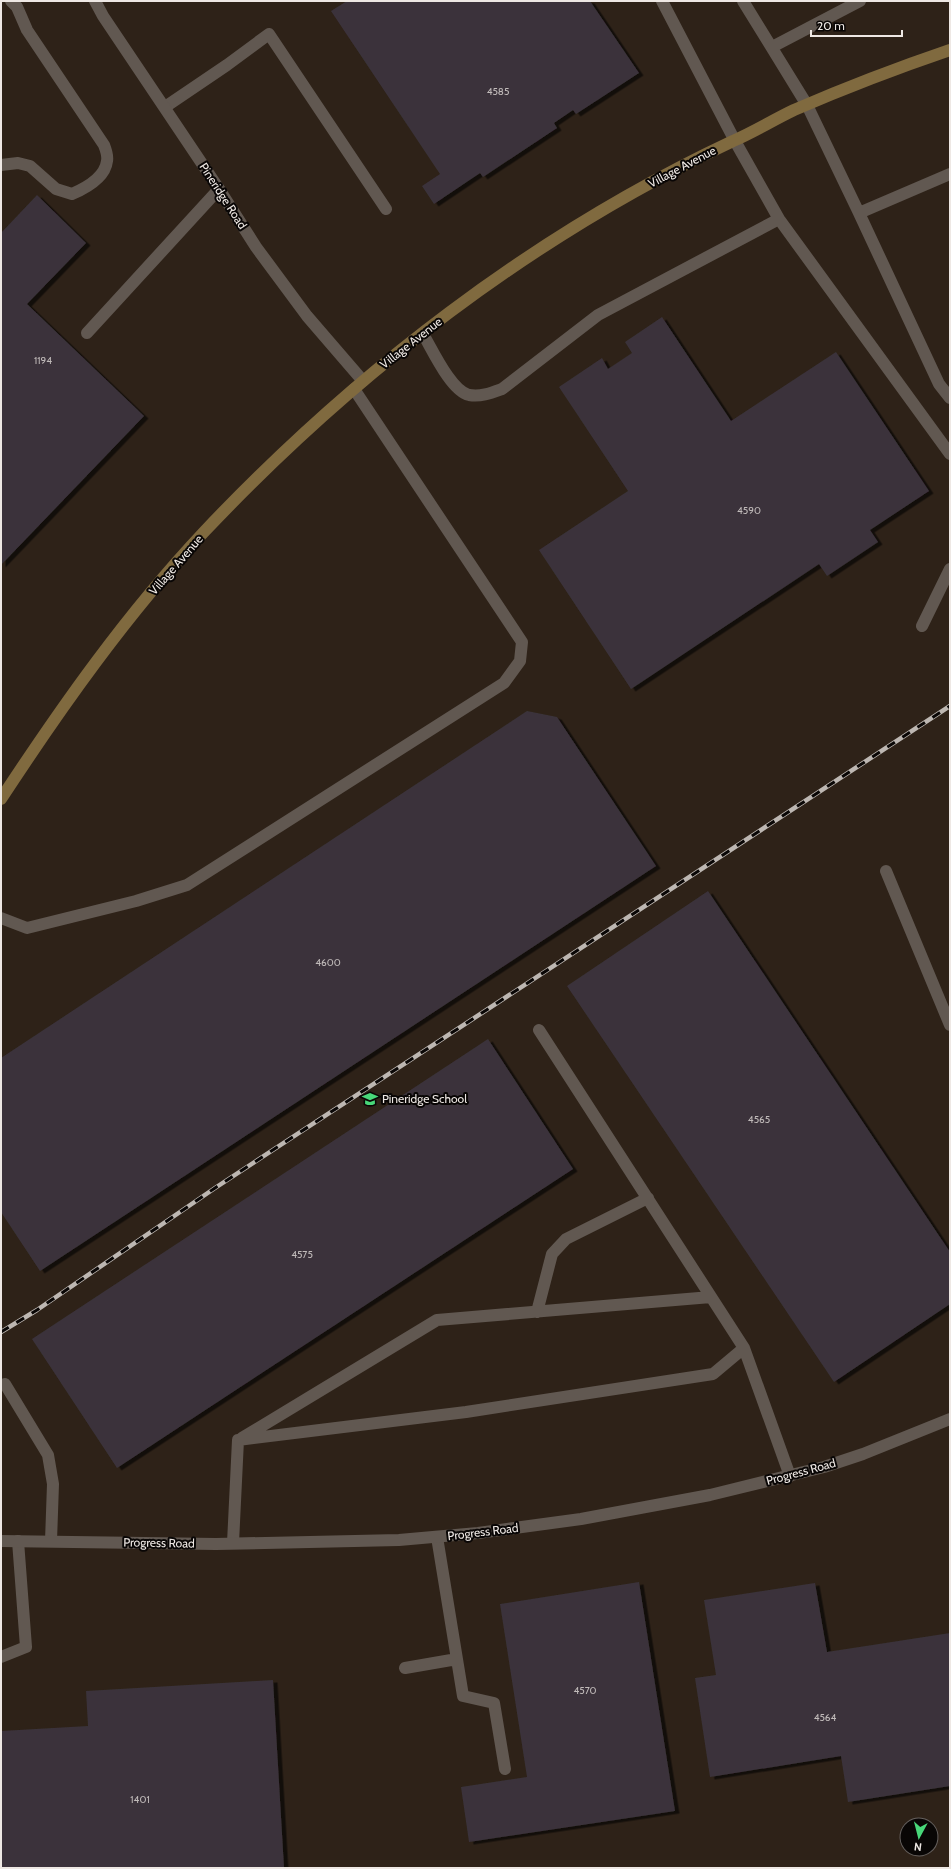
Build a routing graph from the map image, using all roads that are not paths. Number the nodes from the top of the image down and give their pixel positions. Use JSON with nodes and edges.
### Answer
{"nodes":[{"id":1,"x":95,"y":1,"type":"edge"},
{"id":2,"x":662,"y":1,"type":"edge"},
{"id":3,"x":743,"y":1,"type":"edge"},
{"id":4,"x":860,"y":1,"type":"edge"},
{"id":5,"x":16,"y":3,"type":"edge"},
{"id":6,"x":772,"y":47,"type":"junction"},
{"id":7,"x":950,"y":50,"type":"edge"},
{"id":8,"x":807,"y":105,"type":"junction"},
{"id":9,"x":165,"y":107,"type":"junction"},
{"id":10,"x":735,"y":141,"type":"junction"},
{"id":11,"x":1,"y":165,"type":"edge"},
{"id":12,"x":950,"y":174,"type":"edge"},
{"id":13,"x":220,"y":189,"type":"junction"},
{"id":14,"x":386,"y":209,"type":"dead end"},
{"id":15,"x":859,"y":212,"type":"junction"},
{"id":16,"x":778,"y":219,"type":"junction"},
{"id":17,"x":87,"y":333,"type":"dead end"},
{"id":18,"x":423,"y":334,"type":"junction"},
{"id":19,"x":359,"y":385,"type":"junction"},
{"id":20,"x":950,"y":398,"type":"edge"},
{"id":21,"x":950,"y":454,"type":"edge"},
{"id":22,"x":950,"y":569,"type":"edge"},
{"id":23,"x":922,"y":626,"type":"dead end"},
{"id":24,"x":1,"y":799,"type":"edge"},
{"id":25,"x":886,"y":871,"type":"dead end"},
{"id":26,"x":1,"y":918,"type":"edge"},
{"id":27,"x":950,"y":1025,"type":"edge"},
{"id":28,"x":540,"y":1030,"type":"dead end"},
{"id":29,"x":648,"y":1198,"type":"junction"},
{"id":30,"x":711,"y":1297,"type":"junction"},
{"id":31,"x":537,"y":1312,"type":"junction"},
{"id":32,"x":744,"y":1348,"type":"junction"},
{"id":33,"x":5,"y":1384,"type":"dead end"},
{"id":34,"x":950,"y":1419,"type":"edge"},
{"id":35,"x":238,"y":1440,"type":"junction"},
{"id":36,"x":790,"y":1476,"type":"junction"},
{"id":37,"x":437,"y":1537,"type":"junction"},
{"id":38,"x":1,"y":1541,"type":"edge"},
{"id":39,"x":18,"y":1541,"type":"junction"},
{"id":40,"x":51,"y":1541,"type":"junction"},
{"id":41,"x":233,"y":1543,"type":"junction"},
{"id":42,"x":1,"y":1656,"type":"edge"},
{"id":43,"x":457,"y":1659,"type":"junction"},
{"id":44,"x":405,"y":1668,"type":"dead end"},
{"id":45,"x":505,"y":1769,"type":"dead end"}],
"edges":[{"from":1,"to":9,"type":"street","name":"Pineridge Road"},
{"from":2,"to":10,"type":"street"},
{"from":3,"to":6,"type":"street"},
{"from":4,"to":6,"type":"street"},
{"from":5,"to":11,"type":"street"},
{"from":6,"to":8,"type":"street"},
{"from":7,"to":8,"type":"street","name":"Village Avenue"},
{"from":8,"to":10,"type":"street","name":"Village Avenue"},
{"from":8,"to":15,"type":"street"},
{"from":9,"to":13,"type":"street","name":"Pineridge Road"},
{"from":9,"to":14,"type":"street"},
{"from":10,"to":16,"type":"street"},
{"from":10,"to":18,"type":"street","name":"Village Avenue"},
{"from":12,"to":15,"type":"street"},
{"from":13,"to":17,"type":"street"},
{"from":13,"to":19,"type":"street","name":"Pineridge Road"},
{"from":15,"to":20,"type":"street"},
{"from":16,"to":18,"type":"street"},
{"from":16,"to":21,"type":"street"},
{"from":18,"to":19,"type":"street","name":"Village Avenue"},
{"from":19,"to":24,"type":"street","name":"Village Avenue"},
{"from":19,"to":26,"type":"street","name":"Pineridge Road"},
{"from":22,"to":23,"type":"street"},
{"from":25,"to":27,"type":"street"},
{"from":28,"to":29,"type":"street"},
{"from":29,"to":30,"type":"street"},
{"from":29,"to":31,"type":"street"},
{"from":30,"to":31,"type":"street"},
{"from":30,"to":32,"type":"street"},
{"from":31,"to":35,"type":"street"},
{"from":32,"to":35,"type":"street"},
{"from":32,"to":36,"type":"street"},
{"from":33,"to":40,"type":"street"},
{"from":34,"to":36,"type":"street","name":"Progress Road"},
{"from":35,"to":41,"type":"street"},
{"from":36,"to":37,"type":"street","name":"Progress Road"},
{"from":37,"to":41,"type":"street","name":"Progress Road"},
{"from":37,"to":43,"type":"street"},
{"from":38,"to":39,"type":"street","name":"Progress Road"},
{"from":39,"to":40,"type":"street","name":"Progress Road"},
{"from":39,"to":42,"type":"street"},
{"from":40,"to":41,"type":"street","name":"Progress Road"},
{"from":43,"to":44,"type":"street"},
{"from":43,"to":45,"type":"street"}]}
